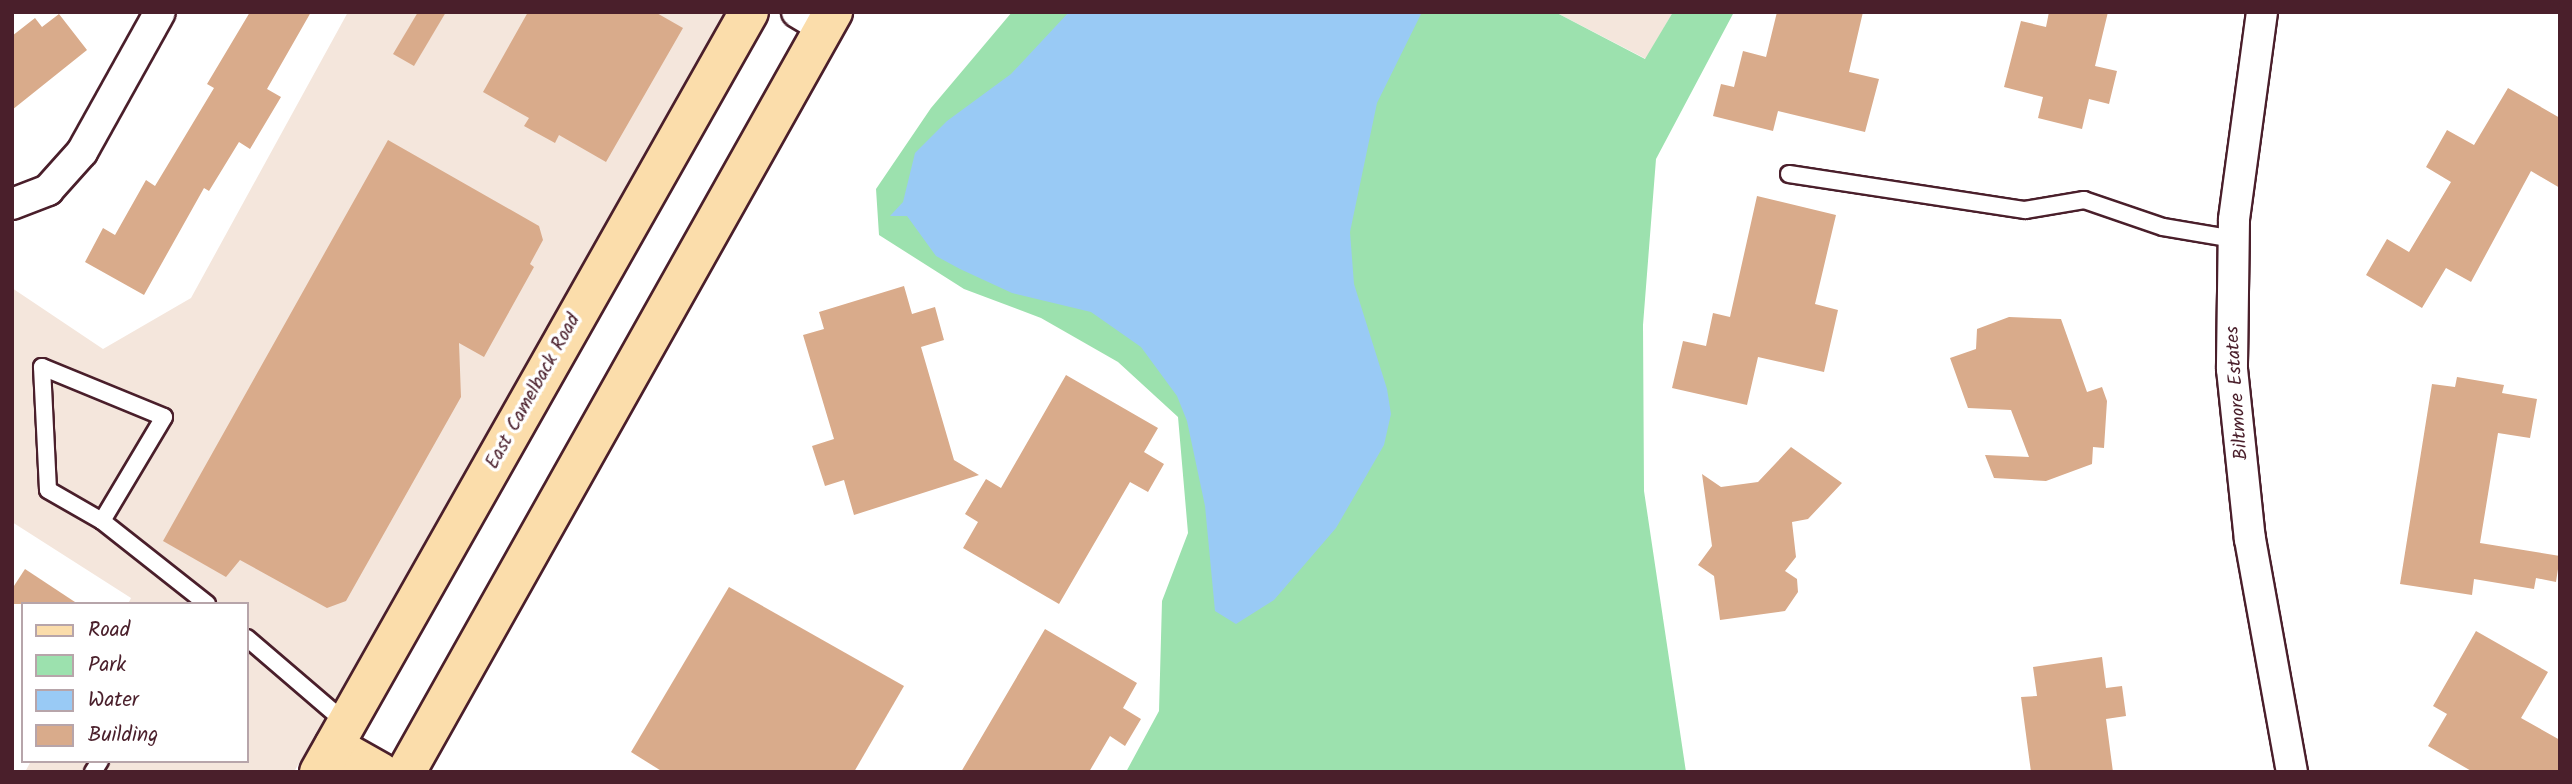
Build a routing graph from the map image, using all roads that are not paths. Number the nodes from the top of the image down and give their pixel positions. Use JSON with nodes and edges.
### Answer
{"nodes":[{"id":1,"x":160,"y":12,"type":"edge"},
{"id":2,"x":749,"y":12,"type":"edge"},
{"id":3,"x":2262,"y":12,"type":"edge"},
{"id":4,"x":818,"y":18,"type":"edge"},
{"id":5,"x":1789,"y":174,"type":"dead end"},
{"id":6,"x":12,"y":204,"type":"edge"},
{"id":7,"x":2234,"y":239,"type":"junction"},
{"id":8,"x":102,"y":522,"type":"junction"},
{"id":9,"x":205,"y":602,"type":"edge"},
{"id":10,"x":248,"y":639,"type":"edge"},
{"id":11,"x":333,"y":747,"type":"edge"},
{"id":12,"x":380,"y":772,"type":"edge"},
{"id":13,"x":406,"y":772,"type":"edge"},
{"id":14,"x":2292,"y":772,"type":"edge"}],
"edges":[{"from":1,"to":6,"type":"street"},
{"from":2,"to":11,"type":"main road","name":"East Camelback Road"},
{"from":3,"to":7,"type":"street","name":"Biltmore Estates"},
{"from":4,"to":13,"type":"main road"},
{"from":5,"to":7,"type":"lane"},
{"from":7,"to":14,"type":"street","name":"Biltmore Estates"},
{"from":8,"to":8,"type":"lane"},
{"from":8,"to":9,"type":"lane"},
{"from":10,"to":11,"type":"lane"},
{"from":11,"to":12,"type":"main road"}]}
